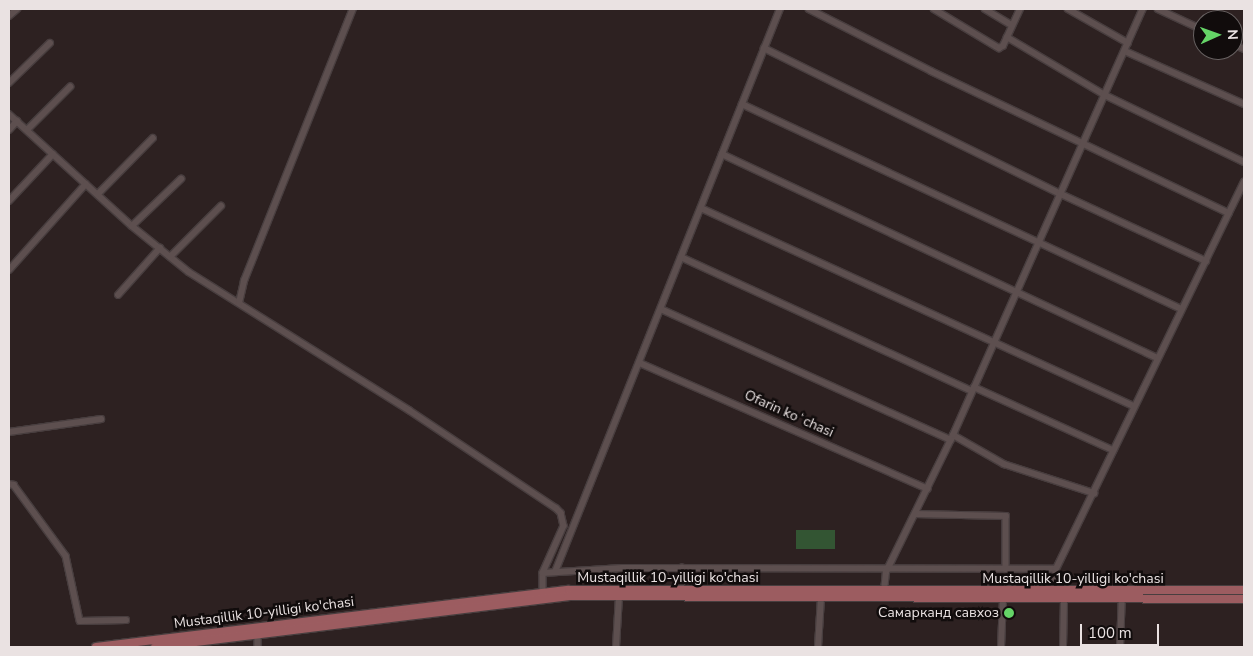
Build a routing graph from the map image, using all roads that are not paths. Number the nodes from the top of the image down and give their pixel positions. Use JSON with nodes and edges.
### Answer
{"nodes":[{"id":1,"x":17,"y":9,"type":"edge"},
{"id":2,"x":352,"y":9,"type":"edge"},
{"id":3,"x":780,"y":9,"type":"edge"},
{"id":4,"x":809,"y":9,"type":"edge"},
{"id":5,"x":934,"y":9,"type":"edge"},
{"id":6,"x":985,"y":9,"type":"edge"},
{"id":7,"x":1020,"y":9,"type":"edge"},
{"id":8,"x":1068,"y":9,"type":"edge"},
{"id":9,"x":1143,"y":9,"type":"edge"},
{"id":10,"x":1158,"y":9,"type":"edge"},
{"id":11,"x":9,"y":16,"type":"edge"},
{"id":12,"x":1012,"y":25,"type":"junction"},
{"id":13,"x":1193,"y":25,"type":"edge"},
{"id":14,"x":1007,"y":37,"type":"junction"},
{"id":15,"x":50,"y":43,"type":"dead end"},
{"id":16,"x":1128,"y":43,"type":"junction"},
{"id":17,"x":764,"y":48,"type":"junction"},
{"id":18,"x":1125,"y":51,"type":"junction"},
{"id":19,"x":9,"y":83,"type":"edge"},
{"id":20,"x":70,"y":87,"type":"dead end"},
{"id":21,"x":1105,"y":96,"type":"junction"},
{"id":22,"x":742,"y":104,"type":"junction"},
{"id":23,"x":1244,"y":104,"type":"edge"},
{"id":24,"x":9,"y":114,"type":"edge"},
{"id":25,"x":17,"y":121,"type":"junction"},
{"id":26,"x":9,"y":130,"type":"edge"},
{"id":27,"x":27,"y":130,"type":"junction"},
{"id":28,"x":152,"y":138,"type":"dead end"},
{"id":29,"x":1083,"y":145,"type":"junction"},
{"id":30,"x":53,"y":154,"type":"junction"},
{"id":31,"x":722,"y":154,"type":"junction"},
{"id":32,"x":1244,"y":162,"type":"edge"},
{"id":33,"x":181,"y":179,"type":"dead end"},
{"id":34,"x":1244,"y":182,"type":"edge"},
{"id":35,"x":86,"y":184,"type":"junction"},
{"id":36,"x":98,"y":194,"type":"junction"},
{"id":37,"x":1061,"y":194,"type":"junction"},
{"id":38,"x":9,"y":201,"type":"edge"},
{"id":39,"x":220,"y":206,"type":"dead end"},
{"id":40,"x":701,"y":208,"type":"junction"},
{"id":41,"x":1229,"y":213,"type":"junction"},
{"id":42,"x":132,"y":226,"type":"junction"},
{"id":43,"x":1040,"y":243,"type":"junction"},
{"id":44,"x":160,"y":248,"type":"junction"},
{"id":45,"x":170,"y":257,"type":"junction"},
{"id":46,"x":681,"y":258,"type":"junction"},
{"id":47,"x":1206,"y":261,"type":"junction"},
{"id":48,"x":9,"y":270,"type":"edge"},
{"id":49,"x":1018,"y":291,"type":"junction"},
{"id":50,"x":118,"y":295,"type":"dead end"},
{"id":51,"x":239,"y":303,"type":"junction"},
{"id":52,"x":661,"y":309,"type":"junction"},
{"id":53,"x":1181,"y":309,"type":"junction"},
{"id":54,"x":994,"y":342,"type":"junction"},
{"id":55,"x":1158,"y":358,"type":"junction"},
{"id":56,"x":640,"y":363,"type":"junction"},
{"id":57,"x":973,"y":389,"type":"junction"},
{"id":58,"x":1134,"y":406,"type":"junction"},
{"id":59,"x":101,"y":419,"type":"dead end"},
{"id":60,"x":9,"y":432,"type":"edge"},
{"id":61,"x":952,"y":438,"type":"junction"},
{"id":62,"x":1113,"y":450,"type":"junction"},
{"id":63,"x":9,"y":484,"type":"edge"},
{"id":64,"x":928,"y":489,"type":"junction"},
{"id":65,"x":1094,"y":493,"type":"junction"},
{"id":66,"x":915,"y":514,"type":"junction"},
{"id":67,"x":682,"y":568,"type":"junction"},
{"id":68,"x":1006,"y":569,"type":"junction"},
{"id":69,"x":1056,"y":569,"type":"junction"},
{"id":70,"x":887,"y":570,"type":"junction"},
{"id":71,"x":555,"y":572,"type":"junction"},
{"id":72,"x":543,"y":573,"type":"junction"},
{"id":73,"x":681,"y":588,"type":"junction"},
{"id":74,"x":884,"y":588,"type":"junction"},
{"id":75,"x":1244,"y":590,"type":"edge"},
{"id":76,"x":543,"y":592,"type":"junction"},
{"id":77,"x":1053,"y":592,"type":"junction"},
{"id":78,"x":1122,"y":595,"type":"junction"},
{"id":79,"x":619,"y":597,"type":"junction"},
{"id":80,"x":820,"y":598,"type":"junction"},
{"id":81,"x":1244,"y":598,"type":"edge"},
{"id":82,"x":1003,"y":599,"type":"junction"},
{"id":83,"x":1064,"y":599,"type":"junction"},
{"id":84,"x":126,"y":620,"type":"dead end"},
{"id":85,"x":257,"y":630,"type":"junction"},
{"id":86,"x":96,"y":647,"type":"edge"},
{"id":87,"x":155,"y":647,"type":"edge"},
{"id":88,"x":258,"y":647,"type":"edge"},
{"id":89,"x":616,"y":647,"type":"edge"},
{"id":90,"x":818,"y":647,"type":"edge"},
{"id":91,"x":1001,"y":647,"type":"edge"},
{"id":92,"x":1063,"y":647,"type":"edge"},
{"id":93,"x":1120,"y":647,"type":"edge"}],
"edges":[{"from":1,"to":11,"type":"street"},
{"from":2,"to":51,"type":"street"},
{"from":3,"to":17,"type":"street"},
{"from":4,"to":29,"type":"street"},
{"from":5,"to":14,"type":"street"},
{"from":6,"to":12,"type":"street"},
{"from":7,"to":12,"type":"street"},
{"from":8,"to":16,"type":"street"},
{"from":9,"to":16,"type":"street"},
{"from":10,"to":13,"type":"street"},
{"from":12,"to":14,"type":"street"},
{"from":14,"to":21,"type":"street"},
{"from":15,"to":19,"type":"street"},
{"from":16,"to":18,"type":"street"},
{"from":17,"to":22,"type":"street"},
{"from":17,"to":37,"type":"street"},
{"from":18,"to":21,"type":"street"},
{"from":18,"to":23,"type":"street"},
{"from":20,"to":27,"type":"street"},
{"from":21,"to":29,"type":"street"},
{"from":21,"to":32,"type":"street"},
{"from":22,"to":31,"type":"street"},
{"from":22,"to":43,"type":"street"},
{"from":24,"to":25,"type":"street"},
{"from":25,"to":26,"type":"street"},
{"from":25,"to":27,"type":"street"},
{"from":27,"to":30,"type":"street"},
{"from":28,"to":36,"type":"street"},
{"from":29,"to":37,"type":"street"},
{"from":29,"to":41,"type":"street"},
{"from":30,"to":35,"type":"street"},
{"from":30,"to":38,"type":"street"},
{"from":31,"to":40,"type":"street"},
{"from":31,"to":49,"type":"street"},
{"from":33,"to":42,"type":"street"},
{"from":34,"to":41,"type":"street"},
{"from":35,"to":36,"type":"street"},
{"from":35,"to":48,"type":"street"},
{"from":36,"to":42,"type":"street"},
{"from":37,"to":43,"type":"street"},
{"from":37,"to":47,"type":"street"},
{"from":39,"to":45,"type":"street"},
{"from":40,"to":46,"type":"street"},
{"from":40,"to":54,"type":"street"},
{"from":41,"to":47,"type":"street"},
{"from":42,"to":44,"type":"street"},
{"from":43,"to":49,"type":"street"},
{"from":43,"to":53,"type":"street"},
{"from":44,"to":45,"type":"street"},
{"from":44,"to":50,"type":"street"},
{"from":45,"to":51,"type":"street"},
{"from":46,"to":52,"type":"street"},
{"from":46,"to":57,"type":"street"},
{"from":47,"to":53,"type":"street"},
{"from":49,"to":54,"type":"street"},
{"from":49,"to":55,"type":"street"},
{"from":51,"to":72,"type":"street"},
{"from":52,"to":56,"type":"street"},
{"from":52,"to":61,"type":"street"},
{"from":53,"to":55,"type":"street"},
{"from":54,"to":57,"type":"street"},
{"from":54,"to":58,"type":"street"},
{"from":55,"to":58,"type":"street"},
{"from":56,"to":64,"type":"street","name":"Ofarin koʻchasi"},
{"from":56,"to":71,"type":"street"},
{"from":57,"to":61,"type":"street"},
{"from":57,"to":62,"type":"street"},
{"from":58,"to":62,"type":"street"},
{"from":59,"to":60,"type":"street"},
{"from":61,"to":64,"type":"street"},
{"from":61,"to":65,"type":"street"},
{"from":62,"to":65,"type":"street"},
{"from":63,"to":84,"type":"street"},
{"from":64,"to":66,"type":"street"},
{"from":65,"to":69,"type":"street"},
{"from":66,"to":68,"type":"street"},
{"from":66,"to":70,"type":"street"},
{"from":67,"to":70,"type":"street"},
{"from":67,"to":71,"type":"street"},
{"from":67,"to":73,"type":"street"},
{"from":68,"to":69,"type":"street"},
{"from":68,"to":70,"type":"street"},
{"from":69,"to":77,"type":"street"},
{"from":70,"to":74,"type":"street"},
{"from":71,"to":72,"type":"street"},
{"from":72,"to":76,"type":"street"},
{"from":73,"to":74,"type":"main road","name":"Mustaqillik 10-yilligi ko'chasi"},
{"from":73,"to":76,"type":"main road","name":"Mustaqillik 10-yilligi ko'chasi"},
{"from":74,"to":77,"type":"main road","name":"Mustaqillik 10-yilligi ko'chasi"},
{"from":75,"to":78,"type":"main road","name":"Mustaqillik 10-yilligi ko'chasi"},
{"from":76,"to":85,"type":"main road","name":"Mustaqillik 10-yilligi ko'chasi"},
{"from":77,"to":78,"type":"main road","name":"Mustaqillik 10-yilligi ko'chasi"},
{"from":78,"to":81,"type":"main road","name":"Mustaqillik 10-yilligi ko'chasi"},
{"from":78,"to":83,"type":"main road","name":"Mustaqillik 10-yilligi ko'chasi"},
{"from":78,"to":93,"type":"street"},
{"from":79,"to":80,"type":"main road","name":"Mustaqillik 10-yilligi ko'chasi"},
{"from":79,"to":85,"type":"main road","name":"Mustaqillik 10-yilligi ko'chasi"},
{"from":79,"to":89,"type":"street"},
{"from":80,"to":82,"type":"main road","name":"Mustaqillik 10-yilligi ko'chasi"},
{"from":80,"to":90,"type":"street"},
{"from":82,"to":83,"type":"main road","name":"Mustaqillik 10-yilligi ko'chasi"},
{"from":82,"to":91,"type":"street"},
{"from":83,"to":92,"type":"street"},
{"from":85,"to":86,"type":"main road","name":"Mustaqillik 10-yilligi ko'chasi"},
{"from":85,"to":87,"type":"main road","name":"Mustaqillik 10-yilligi ko'chasi"},
{"from":85,"to":88,"type":"street"}]}
